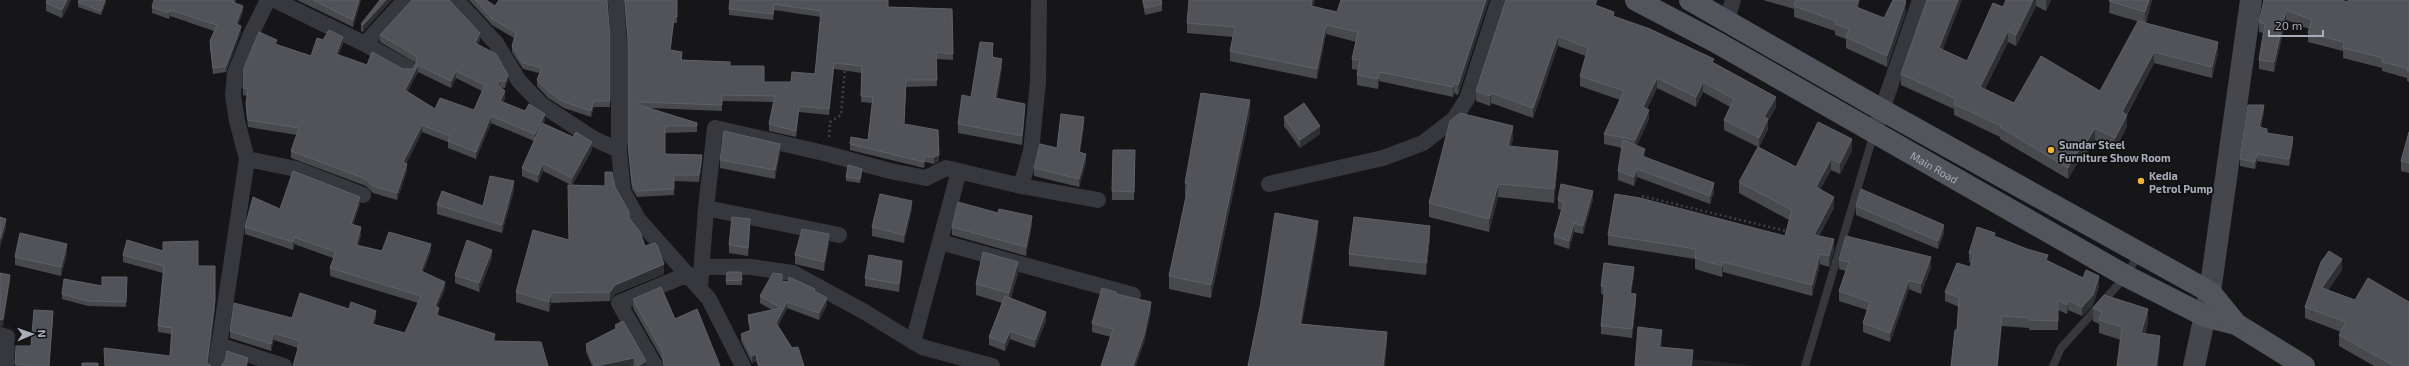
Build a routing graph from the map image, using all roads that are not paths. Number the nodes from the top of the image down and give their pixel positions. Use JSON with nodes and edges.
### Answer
{"nodes":[{"id":1,"x":268,"y":0,"type":"edge"},
{"id":2,"x":275,"y":0,"type":"edge"},
{"id":3,"x":405,"y":0,"type":"edge"},
{"id":4,"x":456,"y":0,"type":"edge"},
{"id":5,"x":616,"y":0,"type":"edge"},
{"id":6,"x":1039,"y":0,"type":"edge"},
{"id":7,"x":1498,"y":0,"type":"edge"},
{"id":8,"x":1636,"y":0,"type":"edge"},
{"id":9,"x":1690,"y":0,"type":"edge"},
{"id":10,"x":1920,"y":0,"type":"edge"},
{"id":11,"x":2251,"y":0,"type":"edge"},
{"id":12,"x":1730,"y":10,"type":"edge"},
{"id":13,"x":365,"y":44,"type":"junction"},
{"id":14,"x":408,"y":68,"type":"edge"},
{"id":15,"x":1882,"y":110,"type":"junction"},
{"id":16,"x":1874,"y":133,"type":"junction"},
{"id":17,"x":619,"y":150,"type":"junction"},
{"id":18,"x":247,"y":158,"type":"junction"},
{"id":19,"x":960,"y":171,"type":"junction"},
{"id":20,"x":1269,"y":184,"type":"dead end"},
{"id":21,"x":1021,"y":186,"type":"junction"},
{"id":22,"x":363,"y":195,"type":"dead end"},
{"id":23,"x":1098,"y":200,"type":"dead end"},
{"id":24,"x":706,"y":208,"type":"junction"},
{"id":25,"x":839,"y":235,"type":"dead end"},
{"id":26,"x":940,"y":242,"type":"junction"},
{"id":27,"x":2139,"y":252,"type":"junction"},
{"id":28,"x":703,"y":267,"type":"junction"},
{"id":29,"x":688,"y":274,"type":"junction"},
{"id":30,"x":2126,"y":276,"type":"junction"},
{"id":31,"x":700,"y":288,"type":"junction"},
{"id":32,"x":2210,"y":292,"type":"junction"},
{"id":33,"x":1133,"y":294,"type":"dead end"},
{"id":34,"x":2205,"y":316,"type":"junction"},
{"id":35,"x":2236,"y":324,"type":"junction"},
{"id":36,"x":0,"y":335,"type":"edge"},
{"id":37,"x":913,"y":342,"type":"junction"},
{"id":38,"x":219,"y":345,"type":"junction"},
{"id":39,"x":6,"y":366,"type":"edge"},
{"id":40,"x":216,"y":366,"type":"edge"},
{"id":41,"x":284,"y":366,"type":"edge"},
{"id":42,"x":655,"y":366,"type":"edge"},
{"id":43,"x":743,"y":366,"type":"edge"},
{"id":44,"x":992,"y":366,"type":"edge"},
{"id":45,"x":1805,"y":366,"type":"edge"},
{"id":46,"x":2053,"y":366,"type":"edge"},
{"id":47,"x":2194,"y":366,"type":"edge"},
{"id":48,"x":2304,"y":366,"type":"edge"}],
"edges":[{"from":1,"to":18,"type":"street"},
{"from":2,"to":13,"type":"street"},
{"from":3,"to":13,"type":"street"},
{"from":4,"to":17,"type":"street"},
{"from":5,"to":17,"type":"street"},
{"from":6,"to":21,"type":"street"},
{"from":7,"to":20,"type":"street"},
{"from":8,"to":16,"type":"main road","name":"Main Road"},
{"from":9,"to":12,"type":"main road","name":"Main Road"},
{"from":10,"to":15,"type":"street"},
{"from":11,"to":32,"type":"main road"},
{"from":12,"to":15,"type":"main road","name":"Main Road"},
{"from":13,"to":14,"type":"street"},
{"from":15,"to":16,"type":"street"},
{"from":15,"to":27,"type":"main road","name":"Main Road"},
{"from":16,"to":30,"type":"main road","name":"Main Road"},
{"from":16,"to":45,"type":"lane"},
{"from":17,"to":29,"type":"street"},
{"from":18,"to":22,"type":"street"},
{"from":18,"to":38,"type":"street"},
{"from":19,"to":21,"type":"street"},
{"from":19,"to":24,"type":"street"},
{"from":19,"to":26,"type":"street"},
{"from":21,"to":23,"type":"street"},
{"from":24,"to":25,"type":"street"},
{"from":24,"to":28,"type":"street"},
{"from":26,"to":33,"type":"street"},
{"from":26,"to":37,"type":"street"},
{"from":27,"to":30,"type":"lane"},
{"from":27,"to":32,"type":"main road","name":"Main Road"},
{"from":28,"to":31,"type":"street"},
{"from":28,"to":37,"type":"street"},
{"from":29,"to":31,"type":"street"},
{"from":29,"to":42,"type":"street"},
{"from":30,"to":34,"type":"main road","name":"Main Road"},
{"from":30,"to":46,"type":"lane"},
{"from":31,"to":43,"type":"street"},
{"from":32,"to":34,"type":"main road"},
{"from":32,"to":35,"type":"main road","name":"Main Road"},
{"from":34,"to":35,"type":"main road","name":"Main Road"},
{"from":34,"to":47,"type":"main road"},
{"from":35,"to":48,"type":"main road","name":"Main Road"},
{"from":36,"to":39,"type":"street"},
{"from":37,"to":44,"type":"street"},
{"from":38,"to":40,"type":"street"},
{"from":38,"to":41,"type":"street"}]}
